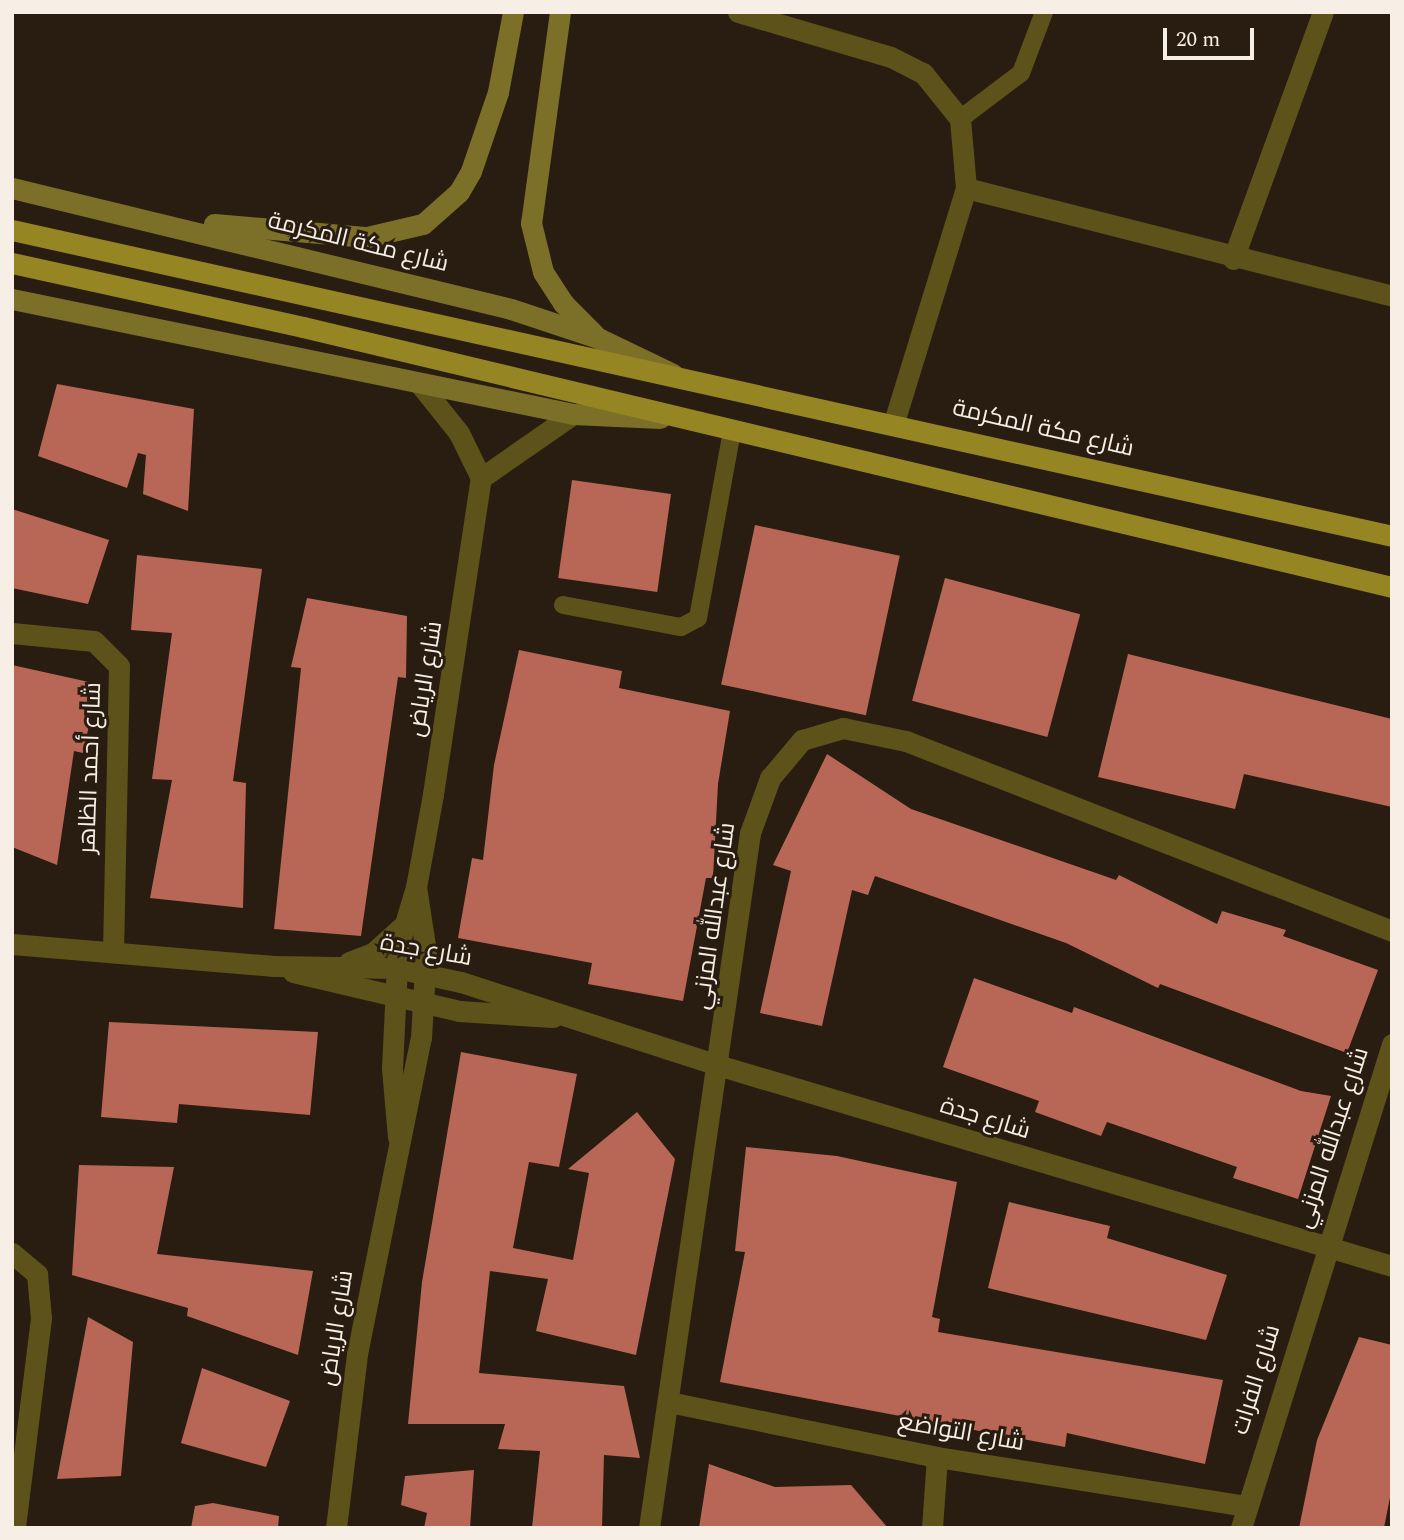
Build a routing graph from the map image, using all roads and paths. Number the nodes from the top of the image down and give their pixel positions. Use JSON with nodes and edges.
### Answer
{"nodes":[{"id":1,"x":513,"y":12,"type":"edge"},
{"id":2,"x":561,"y":12,"type":"edge"},
{"id":3,"x":738,"y":12,"type":"edge"},
{"id":4,"x":1044,"y":12,"type":"edge"},
{"id":5,"x":1323,"y":12,"type":"edge"},
{"id":6,"x":960,"y":119,"type":"junction"},
{"id":7,"x":12,"y":188,"type":"edge"},
{"id":8,"x":966,"y":188,"type":"junction"},
{"id":9,"x":158,"y":220,"type":"junction"},
{"id":10,"x":12,"y":230,"type":"edge"},
{"id":11,"x":1233,"y":259,"type":"junction"},
{"id":12,"x":12,"y":263,"type":"edge"},
{"id":13,"x":1392,"y":296,"type":"edge"},
{"id":14,"x":12,"y":299,"type":"edge"},
{"id":15,"x":598,"y":338,"type":"junction"},
{"id":16,"x":681,"y":378,"type":"junction"},
{"id":17,"x":419,"y":383,"type":"junction"},
{"id":18,"x":573,"y":414,"type":"junction"},
{"id":19,"x":684,"y":419,"type":"junction"},
{"id":20,"x":894,"y":422,"type":"junction"},
{"id":21,"x":732,"y":430,"type":"junction"},
{"id":22,"x":481,"y":478,"type":"junction"},
{"id":23,"x":1392,"y":536,"type":"edge"},
{"id":24,"x":1392,"y":587,"type":"edge"},
{"id":25,"x":563,"y":605,"type":"dead end"},
{"id":26,"x":12,"y":634,"type":"edge"},
{"id":27,"x":416,"y":887,"type":"junction"},
{"id":28,"x":401,"y":927,"type":"junction"},
{"id":29,"x":1392,"y":931,"type":"edge"},
{"id":30,"x":12,"y":944,"type":"edge"},
{"id":31,"x":113,"y":948,"type":"junction"},
{"id":32,"x":335,"y":965,"type":"junction"},
{"id":33,"x":274,"y":966,"type":"junction"},
{"id":34,"x":396,"y":968,"type":"junction"},
{"id":35,"x":426,"y":974,"type":"junction"},
{"id":36,"x":394,"y":999,"type":"junction"},
{"id":37,"x":425,"y":1004,"type":"junction"},
{"id":38,"x":563,"y":1017,"type":"junction"},
{"id":39,"x":1392,"y":1044,"type":"edge"},
{"id":40,"x":721,"y":1066,"type":"junction"},
{"id":41,"x":398,"y":1137,"type":"junction"},
{"id":42,"x":1325,"y":1248,"type":"junction"},
{"id":43,"x":12,"y":1253,"type":"edge"},
{"id":44,"x":1392,"y":1266,"type":"edge"},
{"id":45,"x":669,"y":1402,"type":"junction"},
{"id":46,"x":937,"y":1457,"type":"junction"},
{"id":47,"x":1245,"y":1506,"type":"junction"},
{"id":48,"x":15,"y":1528,"type":"edge"},
{"id":49,"x":335,"y":1528,"type":"edge"},
{"id":50,"x":649,"y":1528,"type":"edge"},
{"id":51,"x":932,"y":1528,"type":"edge"},
{"id":52,"x":1241,"y":1528,"type":"edge"}],
"edges":[{"from":1,"to":9,"type":"street"},
{"from":2,"to":15,"type":"street"},
{"from":3,"to":6,"type":"street"},
{"from":4,"to":6,"type":"lane"},
{"from":5,"to":11,"type":"street"},
{"from":6,"to":8,"type":"street"},
{"from":7,"to":9,"type":"street","name":"شارع مكة المكرمة"},
{"from":8,"to":11,"type":"street"},
{"from":8,"to":20,"type":"street"},
{"from":9,"to":15,"type":"street","name":"شارع مكة المكرمة"},
{"from":10,"to":16,"type":"main road","name":"شارع مكة المكرمة"},
{"from":11,"to":13,"type":"street"},
{"from":12,"to":19,"type":"main road"},
{"from":14,"to":17,"type":"street"},
{"from":15,"to":16,"type":"street","name":"شارع مكة المكرمة"},
{"from":16,"to":20,"type":"main road","name":"شارع مكة المكرمة"},
{"from":17,"to":18,"type":"street"},
{"from":17,"to":22,"type":"street"},
{"from":18,"to":19,"type":"street"},
{"from":18,"to":22,"type":"street"},
{"from":19,"to":21,"type":"main road"},
{"from":20,"to":23,"type":"main road","name":"شارع مكة المكرمة"},
{"from":21,"to":24,"type":"main road"},
{"from":21,"to":25,"type":"lane"},
{"from":22,"to":27,"type":"street","name":"شارع الرياض"},
{"from":26,"to":31,"type":"street","name":"شارع أحمد الظاهر"},
{"from":27,"to":28,"type":"street","name":"شارع الرياض"},
{"from":27,"to":35,"type":"street","name":"شارع الرياض"},
{"from":28,"to":32,"type":"street"},
{"from":28,"to":34,"type":"street","name":"شارع الرياض"},
{"from":29,"to":40,"type":"street","name":"شارع عبدالله المزني"},
{"from":30,"to":31,"type":"street","name":"شارع جدة"},
{"from":31,"to":33,"type":"street","name":"شارع جدة"},
{"from":32,"to":33,"type":"street","name":"شارع جدة"},
{"from":32,"to":34,"type":"street","name":"شارع جدة"},
{"from":33,"to":36,"type":"street","name":"شارع جدة"},
{"from":34,"to":35,"type":"street","name":"شارع جدة"},
{"from":34,"to":36,"type":"street","name":"شارع الرياض"},
{"from":35,"to":37,"type":"street","name":"شارع الرياض"},
{"from":35,"to":38,"type":"street","name":"شارع جدة"},
{"from":36,"to":37,"type":"street","name":"شارع جدة"},
{"from":36,"to":41,"type":"street","name":"شارع الرياض"},
{"from":37,"to":38,"type":"street","name":"شارع جدة"},
{"from":37,"to":41,"type":"street","name":"شارع الرياض"},
{"from":38,"to":40,"type":"street","name":"شارع جدة"},
{"from":39,"to":42,"type":"street","name":"شارع عبدالله المزني"},
{"from":40,"to":42,"type":"street","name":"شارع جدة"},
{"from":40,"to":45,"type":"street","name":"شارع عبدالله المزني"},
{"from":41,"to":49,"type":"street","name":"شارع الرياض"},
{"from":42,"to":44,"type":"street","name":"شارع جدة"},
{"from":42,"to":47,"type":"street","name":"شارع الفرات"},
{"from":43,"to":48,"type":"street"},
{"from":45,"to":46,"type":"street","name":"شارع التواضع"},
{"from":45,"to":50,"type":"street","name":"شارع عبدالله المزني"},
{"from":46,"to":47,"type":"street","name":"شارع التواضع"},
{"from":46,"to":51,"type":"street"},
{"from":47,"to":52,"type":"street","name":"شارع الفرات"}]}
